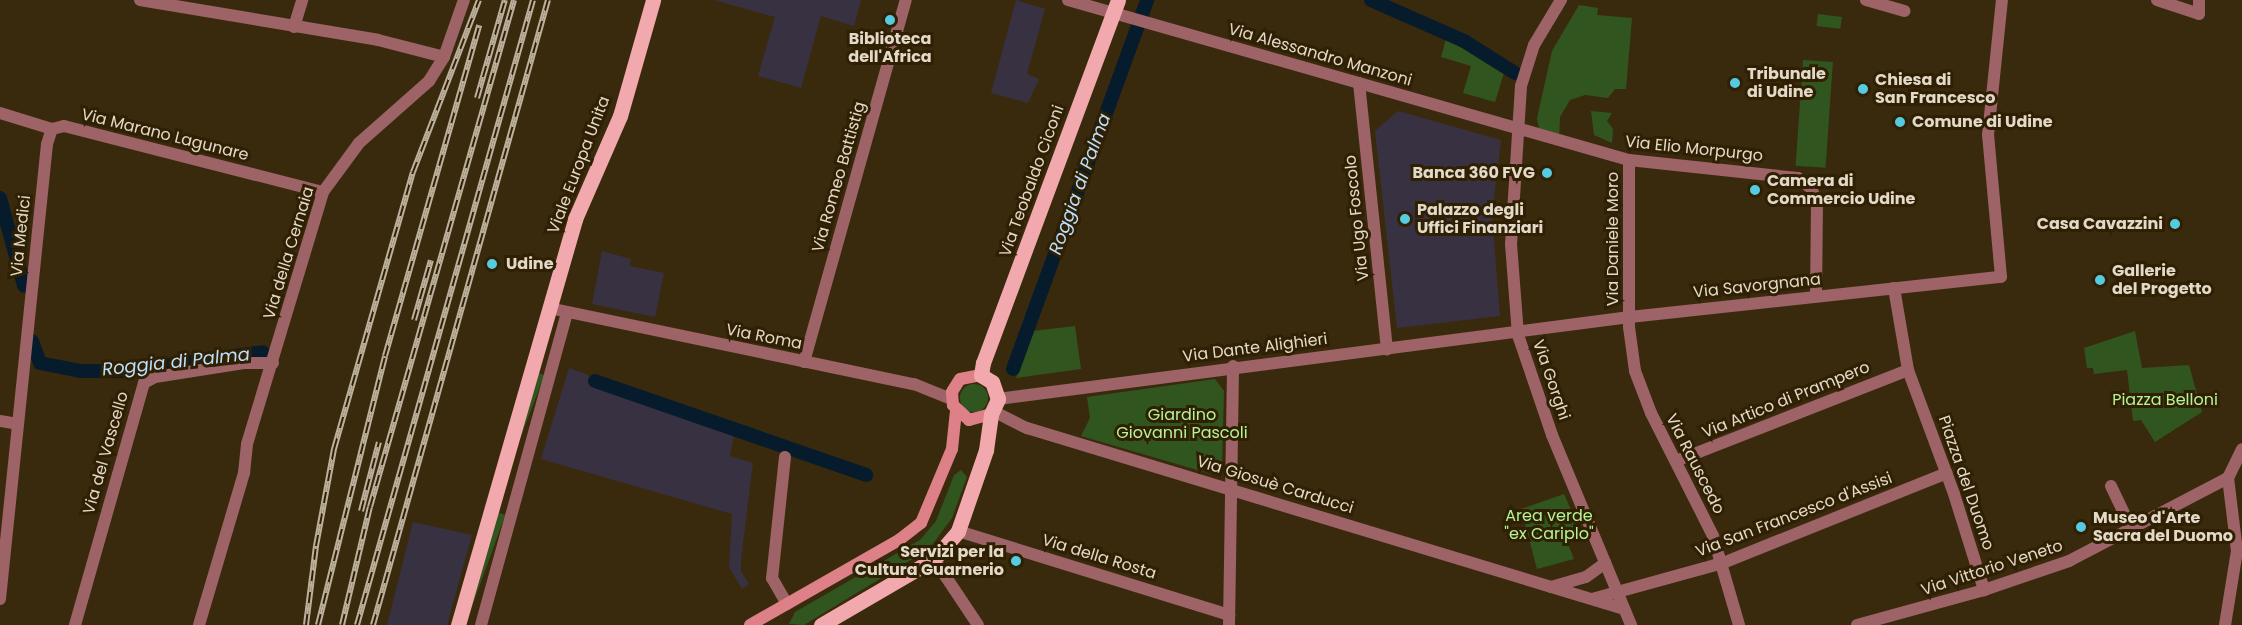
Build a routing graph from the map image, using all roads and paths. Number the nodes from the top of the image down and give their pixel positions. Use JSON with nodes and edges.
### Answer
{"nodes":[{"id":1,"x":140,"y":0,"type":"edge"},
{"id":2,"x":302,"y":0,"type":"edge"},
{"id":3,"x":464,"y":0,"type":"edge"},
{"id":4,"x":653,"y":0,"type":"edge"},
{"id":5,"x":906,"y":0,"type":"edge"},
{"id":6,"x":1068,"y":0,"type":"edge"},
{"id":7,"x":1561,"y":0,"type":"edge"},
{"id":8,"x":1866,"y":0,"type":"edge"},
{"id":9,"x":2002,"y":0,"type":"edge"},
{"id":10,"x":2157,"y":0,"type":"edge"},
{"id":11,"x":2199,"y":0,"type":"edge"},
{"id":12,"x":1116,"y":6,"type":"edge"},
{"id":13,"x":1904,"y":11,"type":"dead end"},
{"id":14,"x":294,"y":27,"type":"junction"},
{"id":15,"x":444,"y":57,"type":"junction"},
{"id":16,"x":1359,"y":83,"type":"junction"},
{"id":17,"x":0,"y":113,"type":"edge"},
{"id":18,"x":52,"y":129,"type":"junction"},
{"id":19,"x":1516,"y":130,"type":"junction"},
{"id":20,"x":1629,"y":160,"type":"junction"},
{"id":21,"x":323,"y":192,"type":"junction"},
{"id":22,"x":1894,"y":288,"type":"junction"},
{"id":23,"x":1816,"y":296,"type":"junction"},
{"id":24,"x":549,"y":308,"type":"junction"},
{"id":25,"x":567,"y":313,"type":"junction"},
{"id":26,"x":1630,"y":317,"type":"junction"},
{"id":27,"x":1518,"y":335,"type":"junction"},
{"id":28,"x":1387,"y":350,"type":"junction"},
{"id":29,"x":804,"y":362,"type":"junction"},
{"id":30,"x":273,"y":363,"type":"junction"},
{"id":31,"x":533,"y":363,"type":"junction"},
{"id":32,"x":1233,"y":366,"type":"junction"},
{"id":33,"x":553,"y":368,"type":"junction"},
{"id":34,"x":1908,"y":370,"type":"junction"},
{"id":35,"x":981,"y":375,"type":"junction"},
{"id":36,"x":954,"y":405,"type":"junction"},
{"id":37,"x":994,"y":408,"type":"junction"},
{"id":38,"x":0,"y":421,"type":"edge"},
{"id":39,"x":18,"y":424,"type":"junction"},
{"id":40,"x":2242,"y":449,"type":"edge"},
{"id":41,"x":785,"y":457,"type":"dead end"},
{"id":42,"x":1676,"y":461,"type":"junction"},
{"id":43,"x":1947,"y":473,"type":"junction"},
{"id":44,"x":2228,"y":478,"type":"junction"},
{"id":45,"x":2111,"y":486,"type":"dead end"},
{"id":46,"x":520,"y":488,"type":"junction"},
{"id":47,"x":1231,"y":488,"type":"junction"},
{"id":48,"x":498,"y":489,"type":"junction"},
{"id":49,"x":516,"y":502,"type":"junction"},
{"id":50,"x":2131,"y":528,"type":"junction"},
{"id":51,"x":958,"y":531,"type":"junction"},
{"id":52,"x":3,"y":540,"type":"edge"},
{"id":53,"x":934,"y":559,"type":"junction"},
{"id":54,"x":1605,"y":563,"type":"junction"},
{"id":55,"x":1723,"y":563,"type":"junction"},
{"id":56,"x":1550,"y":587,"type":"junction"},
{"id":57,"x":1984,"y":590,"type":"junction"},
{"id":58,"x":1617,"y":593,"type":"junction"},
{"id":59,"x":0,"y":599,"type":"edge"},
{"id":60,"x":1592,"y":599,"type":"junction"},
{"id":61,"x":787,"y":604,"type":"junction"},
{"id":62,"x":1624,"y":609,"type":"junction"},
{"id":63,"x":1229,"y":620,"type":"edge"},
{"id":64,"x":763,"y":622,"type":"edge"},
{"id":65,"x":75,"y":625,"type":"edge"},
{"id":66,"x":199,"y":625,"type":"edge"},
{"id":67,"x":458,"y":625,"type":"edge"},
{"id":68,"x":481,"y":625,"type":"edge"},
{"id":69,"x":750,"y":625,"type":"edge"},
{"id":70,"x":821,"y":625,"type":"edge"},
{"id":71,"x":978,"y":625,"type":"edge"},
{"id":72,"x":1631,"y":625,"type":"edge"},
{"id":73,"x":1739,"y":625,"type":"edge"},
{"id":74,"x":1857,"y":625,"type":"edge"},
{"id":75,"x":2225,"y":625,"type":"edge"}],
"edges":[{"from":1,"to":14,"type":"street"},
{"from":2,"to":14,"type":"street"},
{"from":3,"to":15,"type":"street","name":"Via della Cernaia"},
{"from":4,"to":24,"type":"main road","name":"Viale Europa Unita"},
{"from":5,"to":29,"type":"street","name":"Via Romeo Battistig"},
{"from":6,"to":12,"type":"street","name":"Via Alessandro Manzoni"},
{"from":7,"to":19,"type":"street","name":"Via Gorghi"},
{"from":8,"to":13,"type":"street"},
{"from":9,"to":22,"type":"street","name":"Via Savorgnana"},
{"from":10,"to":11,"type":"street"},
{"from":12,"to":16,"type":"street","name":"Via Alessandro Manzoni"},
{"from":12,"to":35,"type":"main road","name":"Via Teobaldo Ciconi"},
{"from":14,"to":15,"type":"street"},
{"from":15,"to":21,"type":"street","name":"Via della Cernaia"},
{"from":16,"to":19,"type":"street","name":"Via Alessandro Manzoni"},
{"from":16,"to":28,"type":"street","name":"Via Ugo Foscolo"},
{"from":17,"to":18,"type":"street","name":"Via Marano Lagunare"},
{"from":18,"to":21,"type":"street","name":"Via Marano Lagunare"},
{"from":18,"to":39,"type":"street","name":"Via Medici"},
{"from":19,"to":20,"type":"street","name":"Via Elio Morpurgo"},
{"from":19,"to":27,"type":"street","name":"Via Gorghi"},
{"from":20,"to":23,"type":"street","name":"Via Elio Morpurgo"},
{"from":20,"to":26,"type":"street","name":"Via Daniele Moro"},
{"from":21,"to":30,"type":"street","name":"Via della Cernaia"},
{"from":22,"to":23,"type":"street","name":"Via Savorgnana"},
{"from":22,"to":34,"type":"street","name":"Piazza del Duomo"},
{"from":23,"to":26,"type":"street","name":"Via Savorgnana"},
{"from":24,"to":25,"type":"street"},
{"from":24,"to":31,"type":"main road","name":"Viale Europa Unita"},
{"from":25,"to":29,"type":"street","name":"Via Roma"},
{"from":25,"to":33,"type":"street"},
{"from":26,"to":27,"type":"street","name":"Via Savorgnana"},
{"from":26,"to":42,"type":"street","name":"Via Rauscedo"},
{"from":27,"to":28,"type":"street","name":"Via Dante Alighieri"},
{"from":27,"to":54,"type":"street","name":"Via Gorghi"},
{"from":28,"to":32,"type":"street","name":"Via Dante Alighieri"},
{"from":29,"to":36,"type":"street","name":"Via Roma"},
{"from":30,"to":65,"type":"street","name":"Via del Vascello"},
{"from":30,"to":66,"type":"street","name":"Via della Cernaia"},
{"from":31,"to":33,"type":"street"},
{"from":31,"to":48,"type":"main road","name":"Viale Europa Unita"},
{"from":32,"to":37,"type":"street","name":"Via Dante Alighieri"},
{"from":32,"to":47,"type":"street"},
{"from":33,"to":46,"type":"street"},
{"from":34,"to":42,"type":"street","name":"Via Artico di Prampero"},
{"from":34,"to":43,"type":"street","name":"Piazza del Duomo"},
{"from":35,"to":36,"type":"main road"},
{"from":35,"to":37,"type":"main road"},
{"from":36,"to":37,"type":"main road"},
{"from":36,"to":61,"type":"main road"},
{"from":37,"to":47,"type":"street","name":"Via Giosuè Carducci"},
{"from":37,"to":51,"type":"main road"},
{"from":38,"to":39,"type":"street"},
{"from":39,"to":52,"type":"street","name":"Via Medici"},
{"from":40,"to":44,"type":"street"},
{"from":41,"to":61,"type":"street"},
{"from":42,"to":55,"type":"street","name":"Via Rauscedo"},
{"from":43,"to":55,"type":"street","name":"Via San Francesco d'Assisi"},
{"from":43,"to":57,"type":"street","name":"Piazza del Duomo"},
{"from":44,"to":50,"type":"street","name":"Via Vittorio Veneto"},
{"from":44,"to":75,"type":"street"},
{"from":45,"to":50,"type":"street"},
{"from":46,"to":48,"type":"street"},
{"from":46,"to":49,"type":"street"},
{"from":47,"to":56,"type":"street","name":"Via Giosuè Carducci"},
{"from":47,"to":63,"type":"street"},
{"from":48,"to":49,"type":"street"},
{"from":48,"to":67,"type":"main road","name":"Viale Europa Unita"},
{"from":49,"to":68,"type":"street"},
{"from":50,"to":57,"type":"street","name":"Via Vittorio Veneto"},
{"from":51,"to":53,"type":"main road"},
{"from":51,"to":63,"type":"street","name":"Via della Rosta"},
{"from":52,"to":59,"type":"street","name":"Via Medici"},
{"from":53,"to":70,"type":"main road"},
{"from":53,"to":71,"type":"street"},
{"from":54,"to":56,"type":"street"},
{"from":54,"to":58,"type":"street","name":"Via Gorghi"},
{"from":55,"to":58,"type":"street","name":"Via San Francesco d'Assisi"},
{"from":55,"to":73,"type":"street","name":"Via Rauscedo"},
{"from":56,"to":60,"type":"street","name":"Via Giosuè Carducci"},
{"from":57,"to":74,"type":"street","name":"Via Vittorio Veneto"},
{"from":58,"to":60,"type":"street","name":"Via Giosuè Carducci"},
{"from":58,"to":62,"type":"street","name":"Via Gorghi"},
{"from":60,"to":62,"type":"street","name":"Via Giosuè Carducci"},
{"from":61,"to":64,"type":"main road"},
{"from":62,"to":72,"type":"street","name":"Via Gorghi"},
{"from":64,"to":69,"type":"main road"}]}
